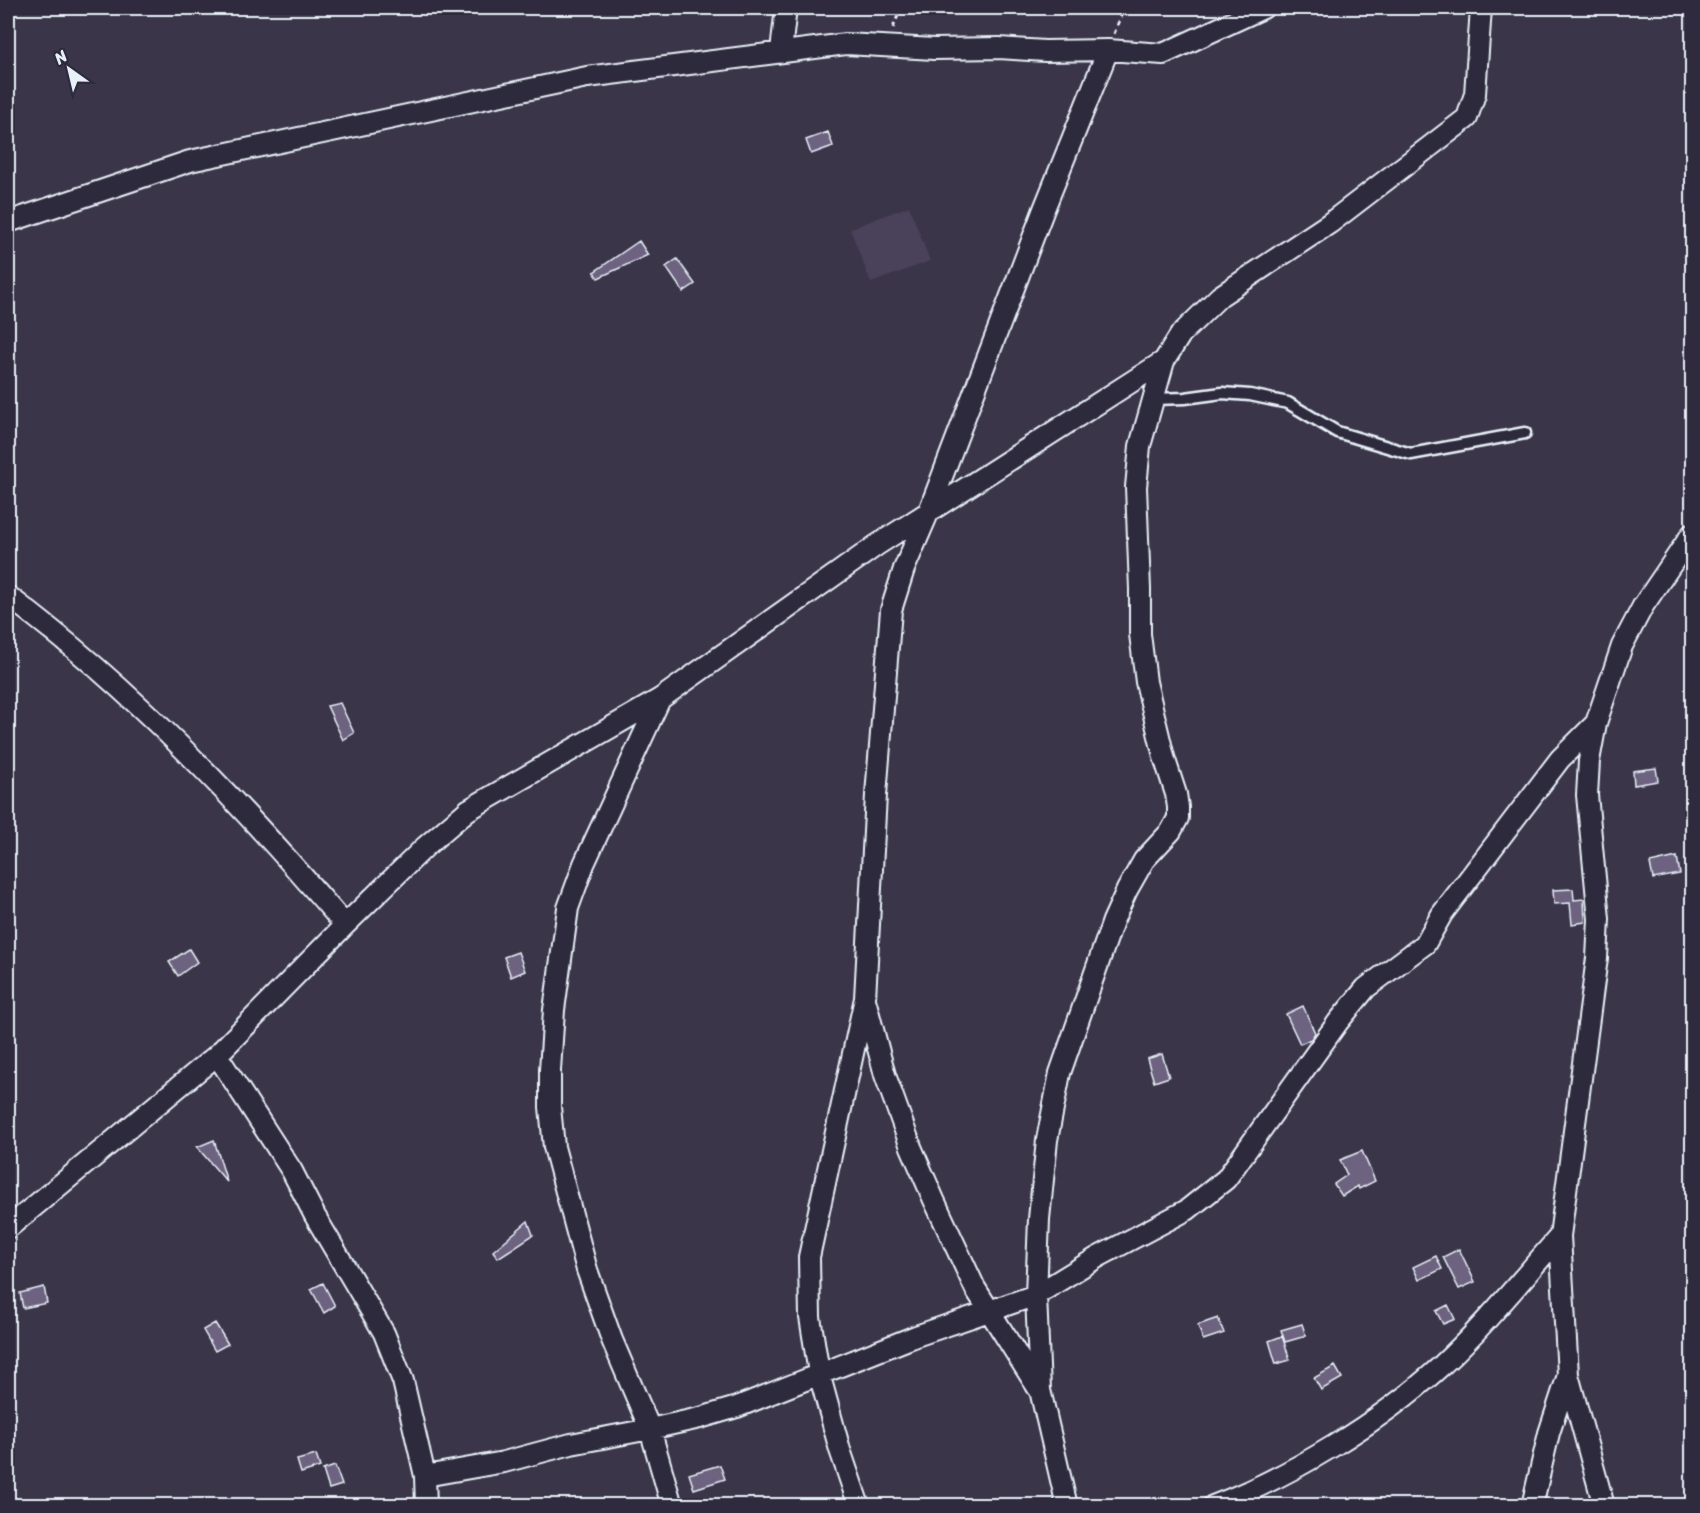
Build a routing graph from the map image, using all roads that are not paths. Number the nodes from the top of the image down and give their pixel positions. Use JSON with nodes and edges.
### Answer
{"nodes":[{"id":1,"x":786,"y":8,"type":"edge"},
{"id":2,"x":1263,"y":8,"type":"edge"},
{"id":3,"x":1481,"y":8,"type":"edge"},
{"id":4,"x":1108,"y":50,"type":"junction"},
{"id":5,"x":782,"y":51,"type":"junction"},
{"id":6,"x":8,"y":222,"type":"edge"},
{"id":7,"x":1164,"y":361,"type":"junction"},
{"id":8,"x":1154,"y":399,"type":"junction"},
{"id":9,"x":1525,"y":433,"type":"dead end"},
{"id":10,"x":929,"y":511,"type":"junction"},
{"id":11,"x":1692,"y":534,"type":"edge"},
{"id":12,"x":8,"y":596,"type":"edge"},
{"id":13,"x":660,"y":699,"type":"junction"},
{"id":14,"x":1596,"y":723,"type":"junction"},
{"id":15,"x":345,"y":926,"type":"junction"},
{"id":16,"x":865,"y":998,"type":"junction"},
{"id":17,"x":217,"y":1055,"type":"junction"},
{"id":18,"x":8,"y":1228,"type":"edge"},
{"id":19,"x":1560,"y":1236,"type":"junction"},
{"id":20,"x":1036,"y":1295,"type":"junction"},
{"id":21,"x":991,"y":1311,"type":"junction"},
{"id":22,"x":819,"y":1374,"type":"junction"},
{"id":23,"x":1568,"y":1375,"type":"junction"},
{"id":24,"x":1040,"y":1390,"type":"junction"},
{"id":25,"x":650,"y":1430,"type":"junction"},
{"id":26,"x":425,"y":1476,"type":"junction"},
{"id":27,"x":426,"y":1506,"type":"edge"},
{"id":28,"x":672,"y":1506,"type":"edge"},
{"id":29,"x":859,"y":1506,"type":"edge"},
{"id":30,"x":1067,"y":1506,"type":"edge"},
{"id":31,"x":1213,"y":1506,"type":"edge"},
{"id":32,"x":1532,"y":1506,"type":"edge"},
{"id":33,"x":1604,"y":1506,"type":"edge"}],
"edges":[{"from":1,"to":5,"type":"street"},
{"from":2,"to":4,"type":"street"},
{"from":3,"to":7,"type":"street"},
{"from":4,"to":5,"type":"street"},
{"from":4,"to":10,"type":"street"},
{"from":5,"to":6,"type":"street"},
{"from":7,"to":8,"type":"street"},
{"from":7,"to":10,"type":"street"},
{"from":8,"to":9,"type":"lane"},
{"from":8,"to":20,"type":"street"},
{"from":10,"to":13,"type":"street"},
{"from":10,"to":16,"type":"street"},
{"from":11,"to":14,"type":"street"},
{"from":12,"to":15,"type":"street"},
{"from":13,"to":15,"type":"street"},
{"from":13,"to":25,"type":"street"},
{"from":14,"to":19,"type":"street"},
{"from":14,"to":20,"type":"street"},
{"from":15,"to":17,"type":"street"},
{"from":16,"to":21,"type":"street"},
{"from":16,"to":22,"type":"street"},
{"from":17,"to":18,"type":"street"},
{"from":17,"to":26,"type":"street"},
{"from":19,"to":23,"type":"street"},
{"from":19,"to":31,"type":"street"},
{"from":20,"to":21,"type":"street"},
{"from":20,"to":24,"type":"street"},
{"from":21,"to":22,"type":"street"},
{"from":21,"to":24,"type":"street"},
{"from":22,"to":25,"type":"street"},
{"from":22,"to":29,"type":"street"},
{"from":23,"to":32,"type":"street"},
{"from":23,"to":33,"type":"street"},
{"from":24,"to":30,"type":"street"},
{"from":25,"to":26,"type":"street"},
{"from":25,"to":28,"type":"street"},
{"from":26,"to":27,"type":"street"}]}
